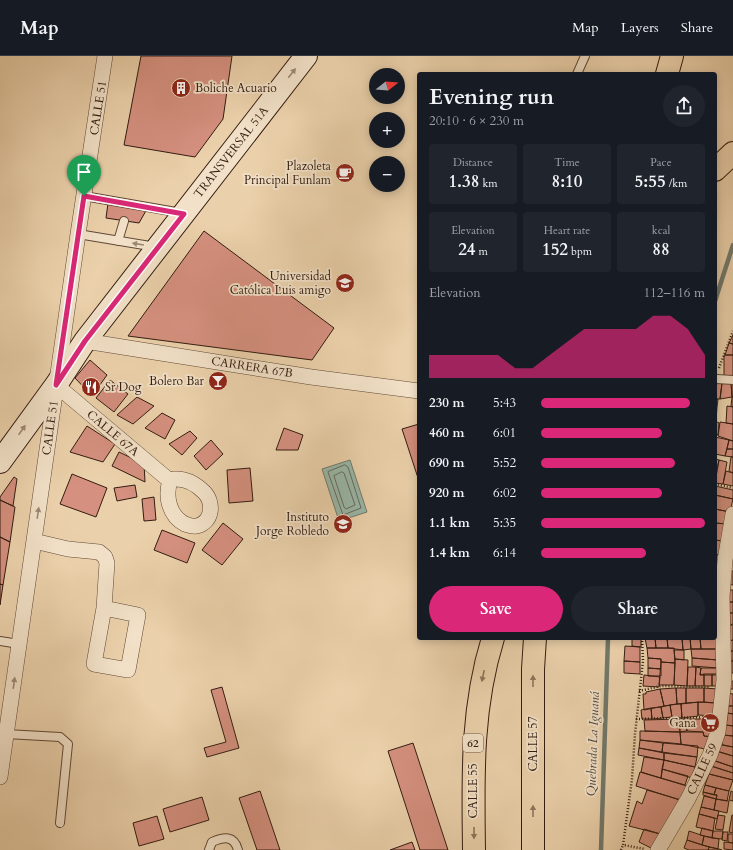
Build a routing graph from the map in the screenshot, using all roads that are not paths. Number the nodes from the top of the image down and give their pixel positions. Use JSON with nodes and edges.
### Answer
{"nodes":[{"id":1,"x":106,"y":56,"type":"edge"},
{"id":2,"x":306,"y":56,"type":"edge"},
{"id":3,"x":585,"y":56,"type":"edge"},
{"id":4,"x":672,"y":56,"type":"edge"},
{"id":5,"x":579,"y":72,"type":"edge"},
{"id":6,"x":668,"y":72,"type":"edge"},
{"id":7,"x":733,"y":154,"type":"edge"},
{"id":8,"x":717,"y":168,"type":"edge"},
{"id":9,"x":84,"y":196,"type":"junction"},
{"id":10,"x":184,"y":214,"type":"junction"},
{"id":11,"x":124,"y":221,"type":"dead end"},
{"id":12,"x":78,"y":234,"type":"junction"},
{"id":13,"x":118,"y":241,"type":"junction"},
{"id":14,"x":157,"y":248,"type":"junction"},
{"id":15,"x":85,"y":341,"type":"junction"},
{"id":16,"x":717,"y":380,"type":"road end"},
{"id":17,"x":733,"y":380,"type":"edge"},
{"id":18,"x":56,"y":385,"type":"junction"},
{"id":19,"x":417,"y":391,"type":"edge"},
{"id":20,"x":0,"y":462,"type":"edge"},
{"id":21,"x":170,"y":481,"type":"dead end"},
{"id":22,"x":733,"y":514,"type":"edge"},
{"id":23,"x":34,"y":541,"type":"junction"},
{"id":24,"x":718,"y":604,"type":"edge"},
{"id":25,"x":104,"y":608,"type":"dead end"},
{"id":26,"x":492,"y":640,"type":"edge"},
{"id":27,"x":535,"y":640,"type":"edge"},
{"id":28,"x":0,"y":641,"type":"edge"},
{"id":29,"x":19,"y":644,"type":"junction"},
{"id":30,"x":6,"y":734,"type":"junction"},
{"id":31,"x":0,"y":777,"type":"edge"},
{"id":32,"x":60,"y":823,"type":"dead end"},
{"id":33,"x":209,"y":850,"type":"edge"},
{"id":34,"x":238,"y":850,"type":"edge"},
{"id":35,"x":474,"y":850,"type":"edge"},
{"id":36,"x":533,"y":850,"type":"edge"},
{"id":37,"x":658,"y":850,"type":"edge"}],
"edges":[{"from":1,"to":9,"type":"street","name":"CALLE 51"},
{"from":10,"to":2,"type":"main road","name":"TRANSVERSAL 51A","one_way":true},
{"from":3,"to":5,"type":"lane"},
{"from":4,"to":6,"type":"highway"},
{"from":7,"to":8,"type":"highway"},
{"from":9,"to":10,"type":"lane"},
{"from":9,"to":12,"type":"street","name":"CALLE 51"},
{"from":10,"to":14,"type":"main road","name":"TRANSVERSAL 51A"},
{"from":11,"to":13,"type":"lane"},
{"from":12,"to":13,"type":"lane"},
{"from":12,"to":18,"type":"street","name":"CALLE 51"},
{"from":14,"to":13,"type":"lane","one_way":true},
{"from":14,"to":15,"type":"main road","name":"TRANSVERSAL 51A"},
{"from":15,"to":18,"type":"main road","name":"TRANSVERSAL 51A"},
{"from":15,"to":19,"type":"street","name":"CARRERA 67B"},
{"from":16,"to":17,"type":"lane"},
{"from":20,"to":18,"type":"main road","name":"TRANSVERSAL 51A","one_way":true},
{"from":18,"to":21,"type":"street","name":"CALLE 67A"},
{"from":23,"to":18,"type":"street","name":"CALLE 51","one_way":true},
{"from":22,"to":24,"type":"street","name":"CALLE 59"},
{"from":23,"to":25,"type":"street"},
{"from":23,"to":29,"type":"street","name":"CALLE 51"},
{"from":24,"to":37,"type":"street","name":"CALLE 59"},
{"from":26,"to":35,"type":"highway","name":"CALLE 55","number":"62","one_way":true},
{"from":36,"to":27,"type":"highway","name":"CALLE 57","one_way":true},
{"from":28,"to":29,"type":"lane"},
{"from":30,"to":29,"type":"street","name":"CALLE 51","one_way":true},
{"from":30,"to":31,"type":"street","name":"CALLE 51"},
{"from":30,"to":32,"type":"lane"},
{"from":33,"to":34,"type":"lane"}]}
